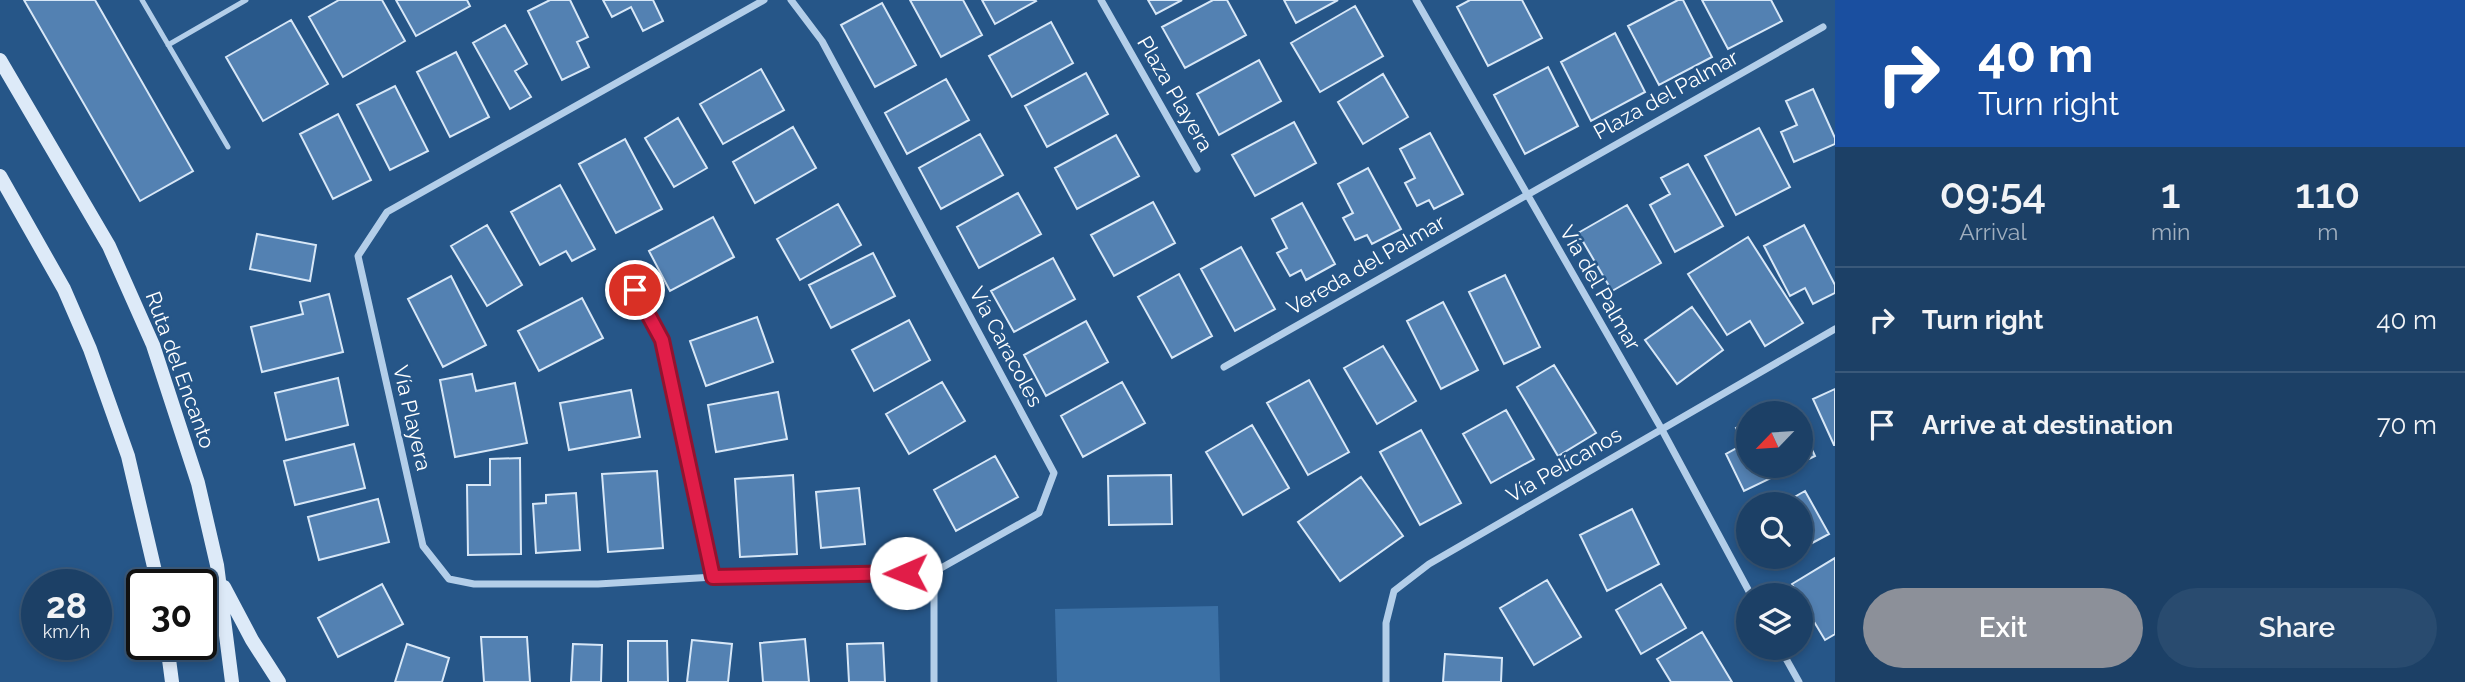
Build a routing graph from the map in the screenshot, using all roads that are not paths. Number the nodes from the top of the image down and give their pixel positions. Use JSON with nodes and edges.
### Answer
{"nodes":[{"id":1,"x":142,"y":0,"type":"edge"},
{"id":2,"x":246,"y":0,"type":"edge"},
{"id":3,"x":764,"y":0,"type":"edge"},
{"id":4,"x":791,"y":0,"type":"edge"},
{"id":5,"x":1101,"y":0,"type":"edge"},
{"id":6,"x":1416,"y":0,"type":"edge"},
{"id":7,"x":1823,"y":27,"type":"dead end"},
{"id":8,"x":168,"y":45,"type":"junction"},
{"id":9,"x":0,"y":60,"type":"edge"},
{"id":10,"x":229,"y":147,"type":"dead end"},
{"id":11,"x":1197,"y":169,"type":"dead end"},
{"id":12,"x":0,"y":176,"type":"edge"},
{"id":13,"x":1526,"y":194,"type":"junction"},
{"id":14,"x":635,"y":290,"type":"dead end"},
{"id":15,"x":1835,"y":329,"type":"edge"},
{"id":16,"x":1224,"y":367,"type":"dead end"},
{"id":17,"x":1661,"y":428,"type":"junction"},
{"id":18,"x":156,"y":569,"type":"edge"},
{"id":19,"x":934,"y":572,"type":"junction"},
{"id":20,"x":713,"y":577,"type":"junction"},
{"id":21,"x":219,"y":578,"type":"junction"},
{"id":22,"x":1745,"y":583,"type":"edge"},
{"id":23,"x":169,"y":660,"type":"edge"},
{"id":24,"x":1787,"y":660,"type":"edge"},
{"id":25,"x":172,"y":682,"type":"edge"},
{"id":26,"x":232,"y":682,"type":"edge"},
{"id":27,"x":279,"y":682,"type":"edge"},
{"id":28,"x":934,"y":682,"type":"edge"},
{"id":29,"x":1386,"y":682,"type":"edge"},
{"id":30,"x":1799,"y":682,"type":"edge"}],
"edges":[{"from":1,"to":8,"type":"lane"},
{"from":2,"to":8,"type":"lane"},
{"from":3,"to":20,"type":"street","name":"Vía Playera"},
{"from":4,"to":19,"type":"street","name":"Vía Caracoles"},
{"from":5,"to":11,"type":"street","name":"Plaza Playera"},
{"from":6,"to":13,"type":"street","name":"Vía del Palmar"},
{"from":7,"to":13,"type":"street","name":"Plaza del Palmar"},
{"from":8,"to":10,"type":"lane"},
{"from":9,"to":21,"type":"main road","name":"Ruta del Encanto"},
{"from":12,"to":18,"type":"main road"},
{"from":13,"to":16,"type":"street","name":"Vereda del Palmar"},
{"from":13,"to":17,"type":"street","name":"Vía del Palmar"},
{"from":14,"to":20,"type":"street"},
{"from":15,"to":17,"type":"street","name":"Vía Pelícanos"},
{"from":17,"to":22,"type":"street","name":"Vía del Palmar"},
{"from":17,"to":29,"type":"street","name":"Vía Pelícanos"},
{"from":19,"to":20,"type":"street","name":"Vía Playera"},
{"from":19,"to":28,"type":"street"},
{"from":21,"to":26,"type":"main road","name":"Ruta del Encanto"},
{"from":21,"to":27,"type":"main road"},
{"from":23,"to":25,"type":"main road"},
{"from":24,"to":30,"type":"street"}]}
